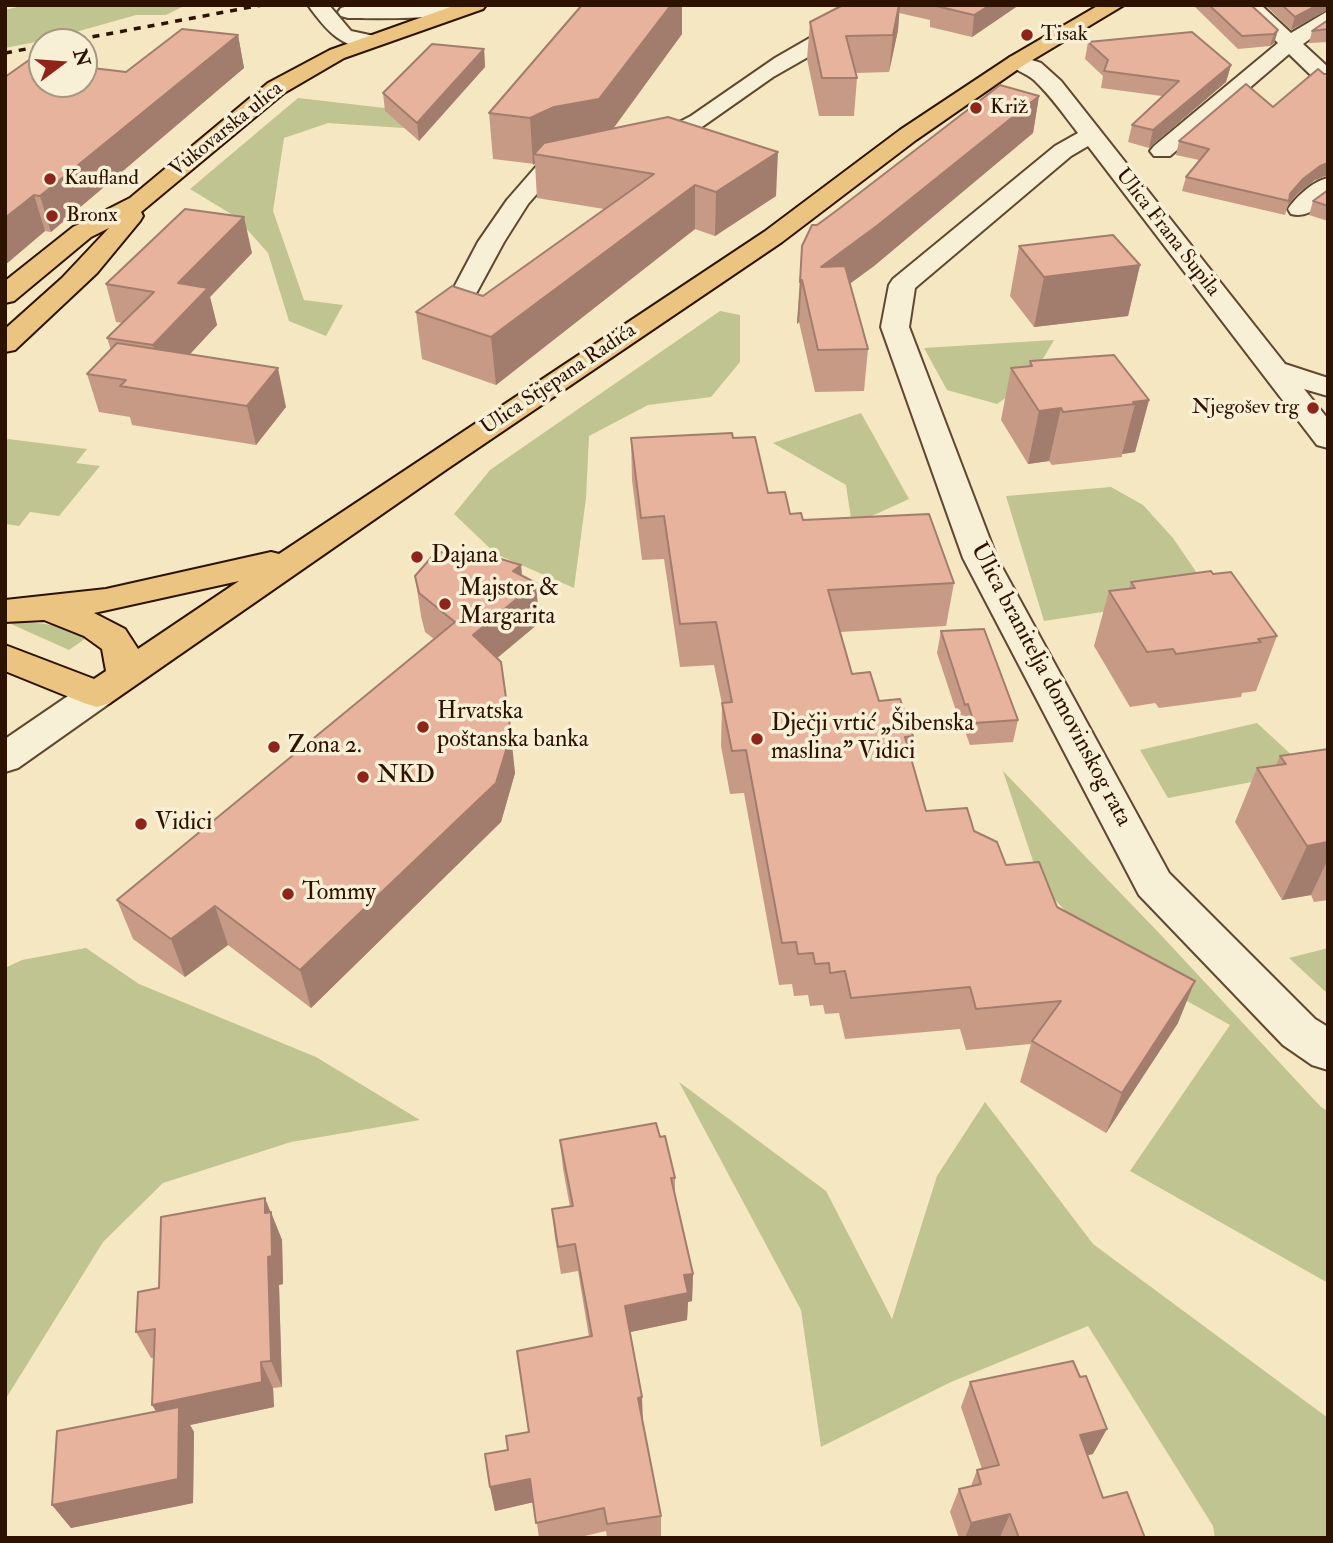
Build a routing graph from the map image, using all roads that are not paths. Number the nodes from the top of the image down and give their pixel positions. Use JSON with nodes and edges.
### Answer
{"nodes":[{"id":1,"x":318,"y":5,"type":"edge"},
{"id":2,"x":470,"y":5,"type":"edge"},
{"id":3,"x":476,"y":5,"type":"edge"},
{"id":4,"x":881,"y":5,"type":"edge"},
{"id":5,"x":1114,"y":5,"type":"edge"},
{"id":6,"x":1249,"y":5,"type":"edge"},
{"id":7,"x":339,"y":9,"type":"edge"},
{"id":8,"x":1328,"y":17,"type":"edge"},
{"id":9,"x":377,"y":39,"type":"junction"},
{"id":10,"x":1289,"y":44,"type":"junction"},
{"id":11,"x":1017,"y":61,"type":"junction"},
{"id":12,"x":1328,"y":79,"type":"edge"},
{"id":13,"x":1091,"y":135,"type":"junction"},
{"id":14,"x":623,"y":150,"type":"edge"},
{"id":15,"x":1162,"y":151,"type":"dead end"},
{"id":16,"x":599,"y":155,"type":"edge"},
{"id":17,"x":1328,"y":184,"type":"edge"},
{"id":18,"x":139,"y":203,"type":"junction"},
{"id":19,"x":1300,"y":209,"type":"dead end"},
{"id":20,"x":5,"y":295,"type":"edge"},
{"id":21,"x":463,"y":295,"type":"edge"},
{"id":22,"x":5,"y":344,"type":"edge"},
{"id":23,"x":1273,"y":370,"type":"junction"},
{"id":24,"x":1328,"y":387,"type":"edge"},
{"id":25,"x":1328,"y":439,"type":"edge"},
{"id":26,"x":297,"y":556,"type":"junction"},
{"id":27,"x":50,"y":610,"type":"junction"},
{"id":28,"x":5,"y":611,"type":"edge"},
{"id":29,"x":5,"y":657,"type":"edge"},
{"id":30,"x":111,"y":685,"type":"junction"},
{"id":31,"x":5,"y":758,"type":"edge"},
{"id":32,"x":1328,"y":1051,"type":"edge"}],
"edges":[{"from":1,"to":9,"type":"street"},
{"from":2,"to":7,"type":"street"},
{"from":3,"to":9,"type":"main road","name":"Vukovarska ulica"},
{"from":4,"to":14,"type":"street"},
{"from":5,"to":11,"type":"main road","name":"Ulica Stjepana Radića"},
{"from":6,"to":10,"type":"street"},
{"from":7,"to":9,"type":"street"},
{"from":8,"to":10,"type":"street"},
{"from":9,"to":18,"type":"main road","name":"Vukovarska ulica"},
{"from":10,"to":12,"type":"street"},
{"from":10,"to":15,"type":"street"},
{"from":11,"to":13,"type":"street","name":"Ulica Frana Supila"},
{"from":11,"to":26,"type":"main road","name":"Ulica Stjepana Radića"},
{"from":13,"to":23,"type":"street","name":"Ulica Frana Supila"},
{"from":13,"to":32,"type":"street","name":"Ulica branitelja domovinskog rata"},
{"from":16,"to":21,"type":"street"},
{"from":17,"to":19,"type":"street"},
{"from":18,"to":20,"type":"main road","name":"Vukovarska ulica"},
{"from":18,"to":22,"type":"main road","name":"Vukovarska ulica"},
{"from":23,"to":24,"type":"street"},
{"from":23,"to":25,"type":"street","name":"Ulica Frana Supila"},
{"from":26,"to":27,"type":"main road"},
{"from":26,"to":30,"type":"main road","name":"Ulica Stjepana Radića"},
{"from":27,"to":28,"type":"main road"},
{"from":27,"to":30,"type":"main road"},
{"from":29,"to":30,"type":"main road"},
{"from":30,"to":31,"type":"street","name":"Ulica Stjepana Radića"}]}
